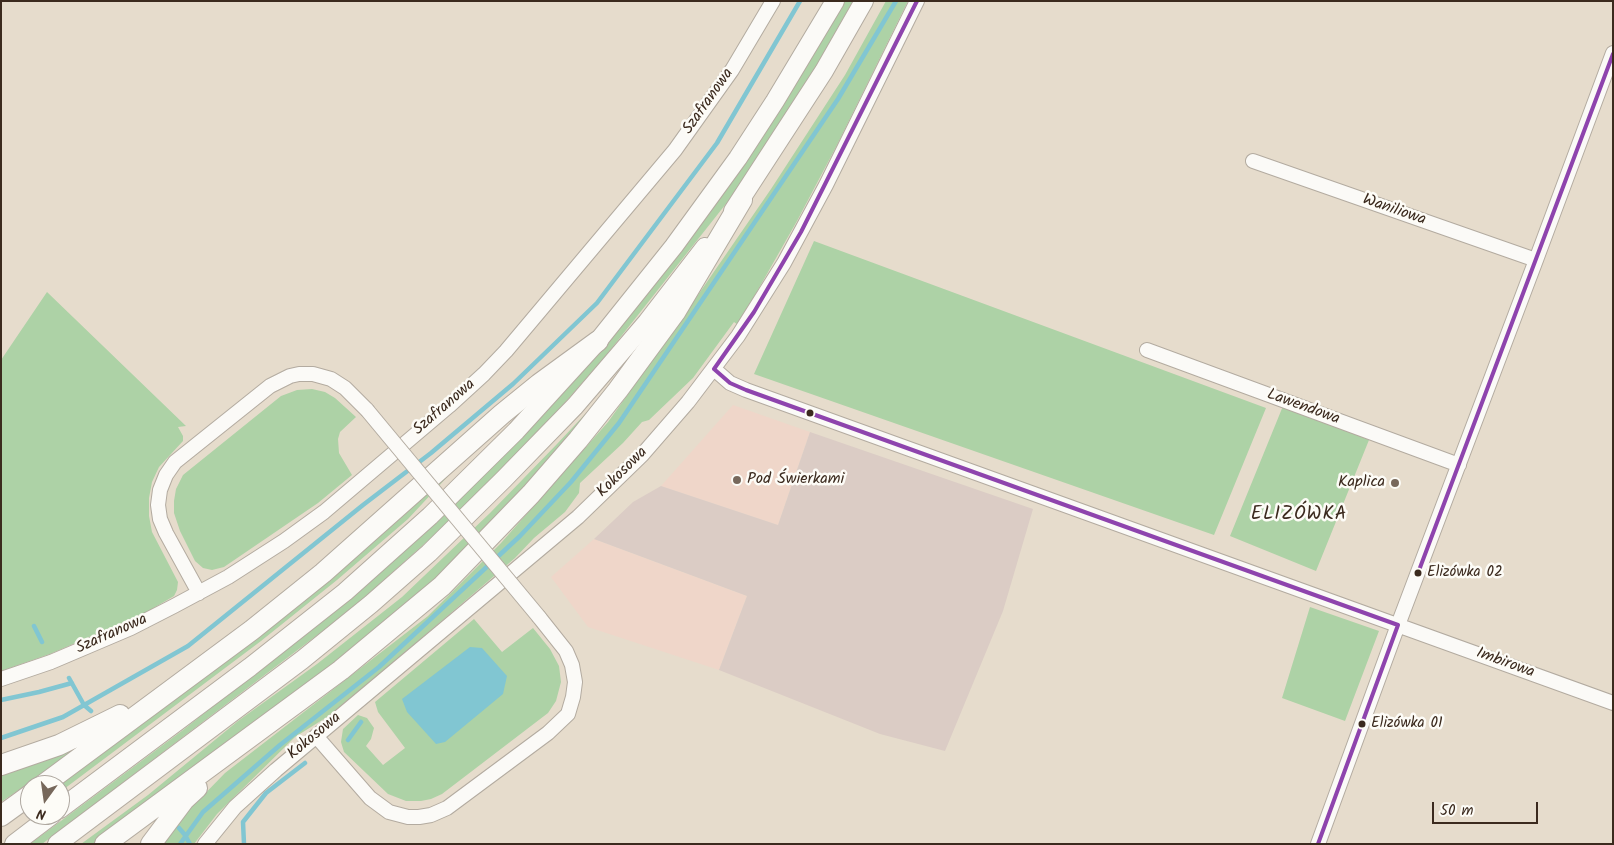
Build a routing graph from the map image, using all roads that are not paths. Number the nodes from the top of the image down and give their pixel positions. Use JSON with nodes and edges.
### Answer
{"nodes":[{"id":1,"x":773,"y":1,"type":"edge"},
{"id":2,"x":834,"y":1,"type":"edge"},
{"id":3,"x":864,"y":1,"type":"edge"},
{"id":4,"x":917,"y":1,"type":"edge"},
{"id":5,"x":1613,"y":53,"type":"edge"},
{"id":6,"x":1253,"y":161,"type":"dead end"},
{"id":7,"x":742,"y":200,"type":"junction"},
{"id":8,"x":1536,"y":260,"type":"junction"},
{"id":9,"x":598,"y":340,"type":"junction"},
{"id":10,"x":1147,"y":350,"type":"dead end"},
{"id":11,"x":714,"y":370,"type":"junction"},
{"id":12,"x":1459,"y":465,"type":"junction"},
{"id":13,"x":199,"y":593,"type":"junction"},
{"id":14,"x":1398,"y":625,"type":"junction"},
{"id":15,"x":1,"y":680,"type":"edge"},
{"id":16,"x":173,"y":689,"type":"junction"},
{"id":17,"x":1613,"y":703,"type":"edge"},
{"id":18,"x":316,"y":736,"type":"junction"},
{"id":19,"x":232,"y":750,"type":"junction"},
{"id":20,"x":1,"y":765,"type":"edge"},
{"id":21,"x":57,"y":775,"type":"edge"},
{"id":22,"x":20,"y":802,"type":"edge"},
{"id":23,"x":70,"y":802,"type":"edge"},
{"id":24,"x":1,"y":816,"type":"edge"},
{"id":25,"x":39,"y":825,"type":"edge"},
{"id":26,"x":14,"y":844,"type":"edge"},
{"id":27,"x":58,"y":844,"type":"edge"},
{"id":28,"x":105,"y":844,"type":"edge"},
{"id":29,"x":151,"y":844,"type":"edge"},
{"id":30,"x":205,"y":844,"type":"edge"},
{"id":31,"x":1318,"y":844,"type":"edge"}],
"edges":[{"from":1,"to":13,"type":"street","name":"Szafranowa"},
{"from":2,"to":9,"type":"main road"},
{"from":3,"to":7,"type":"main road"},
{"from":4,"to":11,"type":"street","name":"Kokosowa"},
{"from":5,"to":8,"type":"street"},
{"from":6,"to":8,"type":"street","name":"Waniliowa"},
{"from":7,"to":19,"type":"highway"},
{"from":7,"to":27,"type":"main road"},
{"from":8,"to":12,"type":"street"},
{"from":9,"to":16,"type":"highway"},
{"from":9,"to":23,"type":"main road"},
{"from":10,"to":12,"type":"street","name":"Lawendowa"},
{"from":11,"to":14,"type":"street","name":"Imbirowa"},
{"from":11,"to":18,"type":"street","name":"Kokosowa"},
{"from":12,"to":14,"type":"street"},
{"from":13,"to":15,"type":"street","name":"Szafranowa"},
{"from":13,"to":18,"type":"street","bridge":true},
{"from":14,"to":17,"type":"street","name":"Imbirowa"},
{"from":14,"to":31,"type":"street"},
{"from":16,"to":20,"type":"highway"},
{"from":16,"to":21,"type":"highway"},
{"from":18,"to":30,"type":"street","name":"Kokosowa"},
{"from":19,"to":28,"type":"highway"},
{"from":19,"to":29,"type":"highway"},
{"from":22,"to":24,"type":"highway"},
{"from":25,"to":26,"type":"main road"}]}
